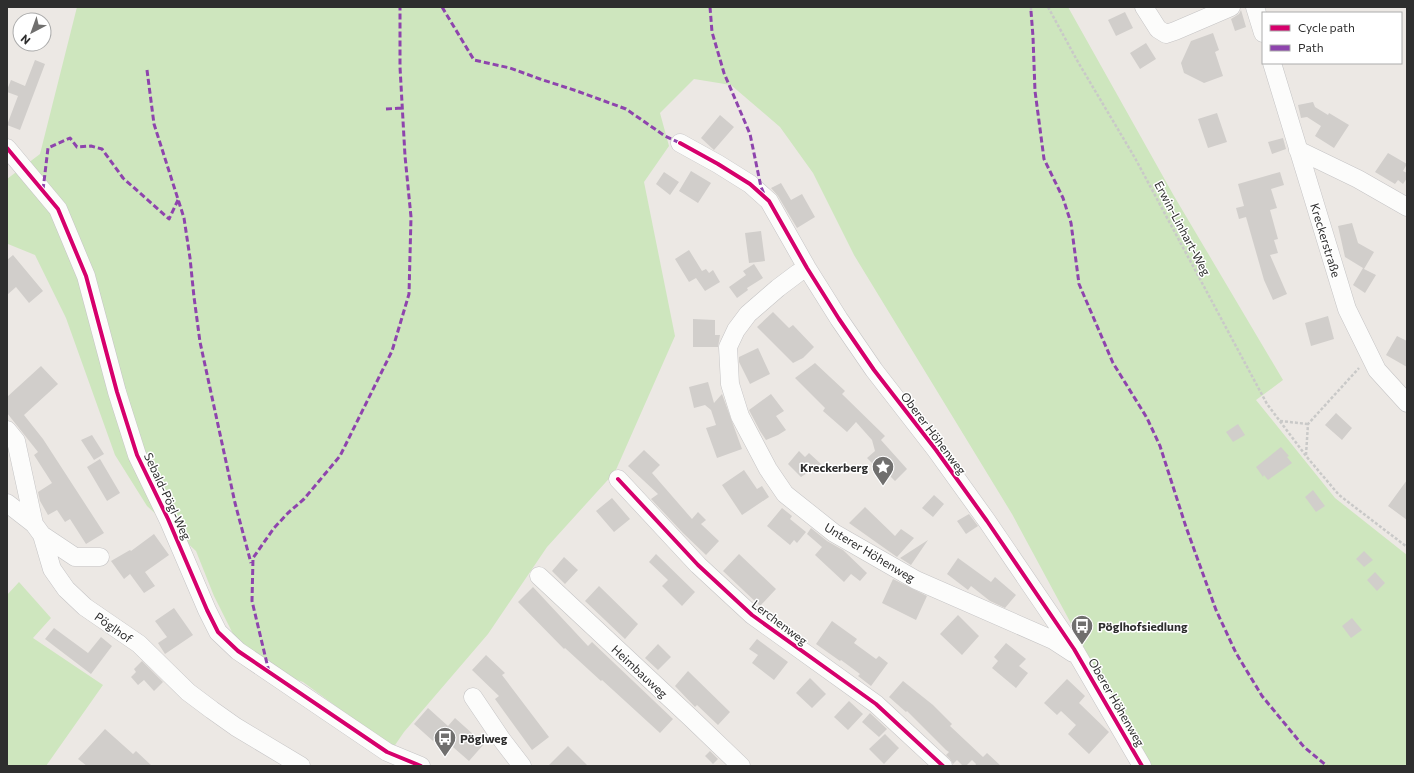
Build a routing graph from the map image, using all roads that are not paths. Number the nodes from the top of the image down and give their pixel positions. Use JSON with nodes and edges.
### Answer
{"nodes":[{"id":1,"x":1144,"y":7,"type":"edge"},
{"id":2,"x":1231,"y":7,"type":"edge"},
{"id":3,"x":1255,"y":7,"type":"edge"},
{"id":4,"x":1262,"y":29,"type":"edge"},
{"id":5,"x":1272,"y":64,"type":"edge"},
{"id":6,"x":680,"y":143,"type":"dead end"},
{"id":7,"x":7,"y":148,"type":"edge"},
{"id":8,"x":1298,"y":150,"type":"junction"},
{"id":9,"x":1407,"y":207,"type":"edge"},
{"id":10,"x":807,"y":268,"type":"junction"},
{"id":11,"x":1407,"y":403,"type":"edge"},
{"id":12,"x":7,"y":430,"type":"edge"},
{"id":13,"x":618,"y":479,"type":"dead end"},
{"id":14,"x":7,"y":503,"type":"edge"},
{"id":15,"x":38,"y":529,"type":"junction"},
{"id":16,"x":100,"y":557,"type":"dead end"},
{"id":17,"x":539,"y":576,"type":"dead end"},
{"id":18,"x":1079,"y":657,"type":"junction"},
{"id":19,"x":473,"y":697,"type":"dead end"},
{"id":20,"x":302,"y":766,"type":"edge"},
{"id":21,"x":418,"y":766,"type":"edge"},
{"id":22,"x":522,"y":766,"type":"edge"},
{"id":23,"x":741,"y":766,"type":"edge"},
{"id":24,"x":943,"y":766,"type":"edge"},
{"id":25,"x":1142,"y":766,"type":"edge"}],
"edges":[{"from":1,"to":2,"type":"street"},
{"from":3,"to":4,"type":"street"},
{"from":5,"to":8,"type":"street","name":"Kreckerstraße"},
{"from":6,"to":10,"type":"street","name":"Oberer Höhenweg"},
{"from":7,"to":21,"type":"street","name":"Sebald-Pögl-Weg"},
{"from":8,"to":9,"type":"street"},
{"from":8,"to":11,"type":"street","name":"Kreckerstraße"},
{"from":10,"to":18,"type":"street","name":"Oberer Höhenweg"},
{"from":10,"to":18,"type":"street","name":"Unterer Höhenweg"},
{"from":12,"to":15,"type":"street","name":"Pöglhof"},
{"from":13,"to":24,"type":"street","name":"Lerchenweg"},
{"from":14,"to":15,"type":"street"},
{"from":15,"to":16,"type":"street"},
{"from":15,"to":20,"type":"street","name":"Pöglhof"},
{"from":17,"to":23,"type":"street","name":"Heimbauweg"},
{"from":18,"to":25,"type":"street","name":"Oberer Höhenweg"},
{"from":19,"to":22,"type":"street"}]}
